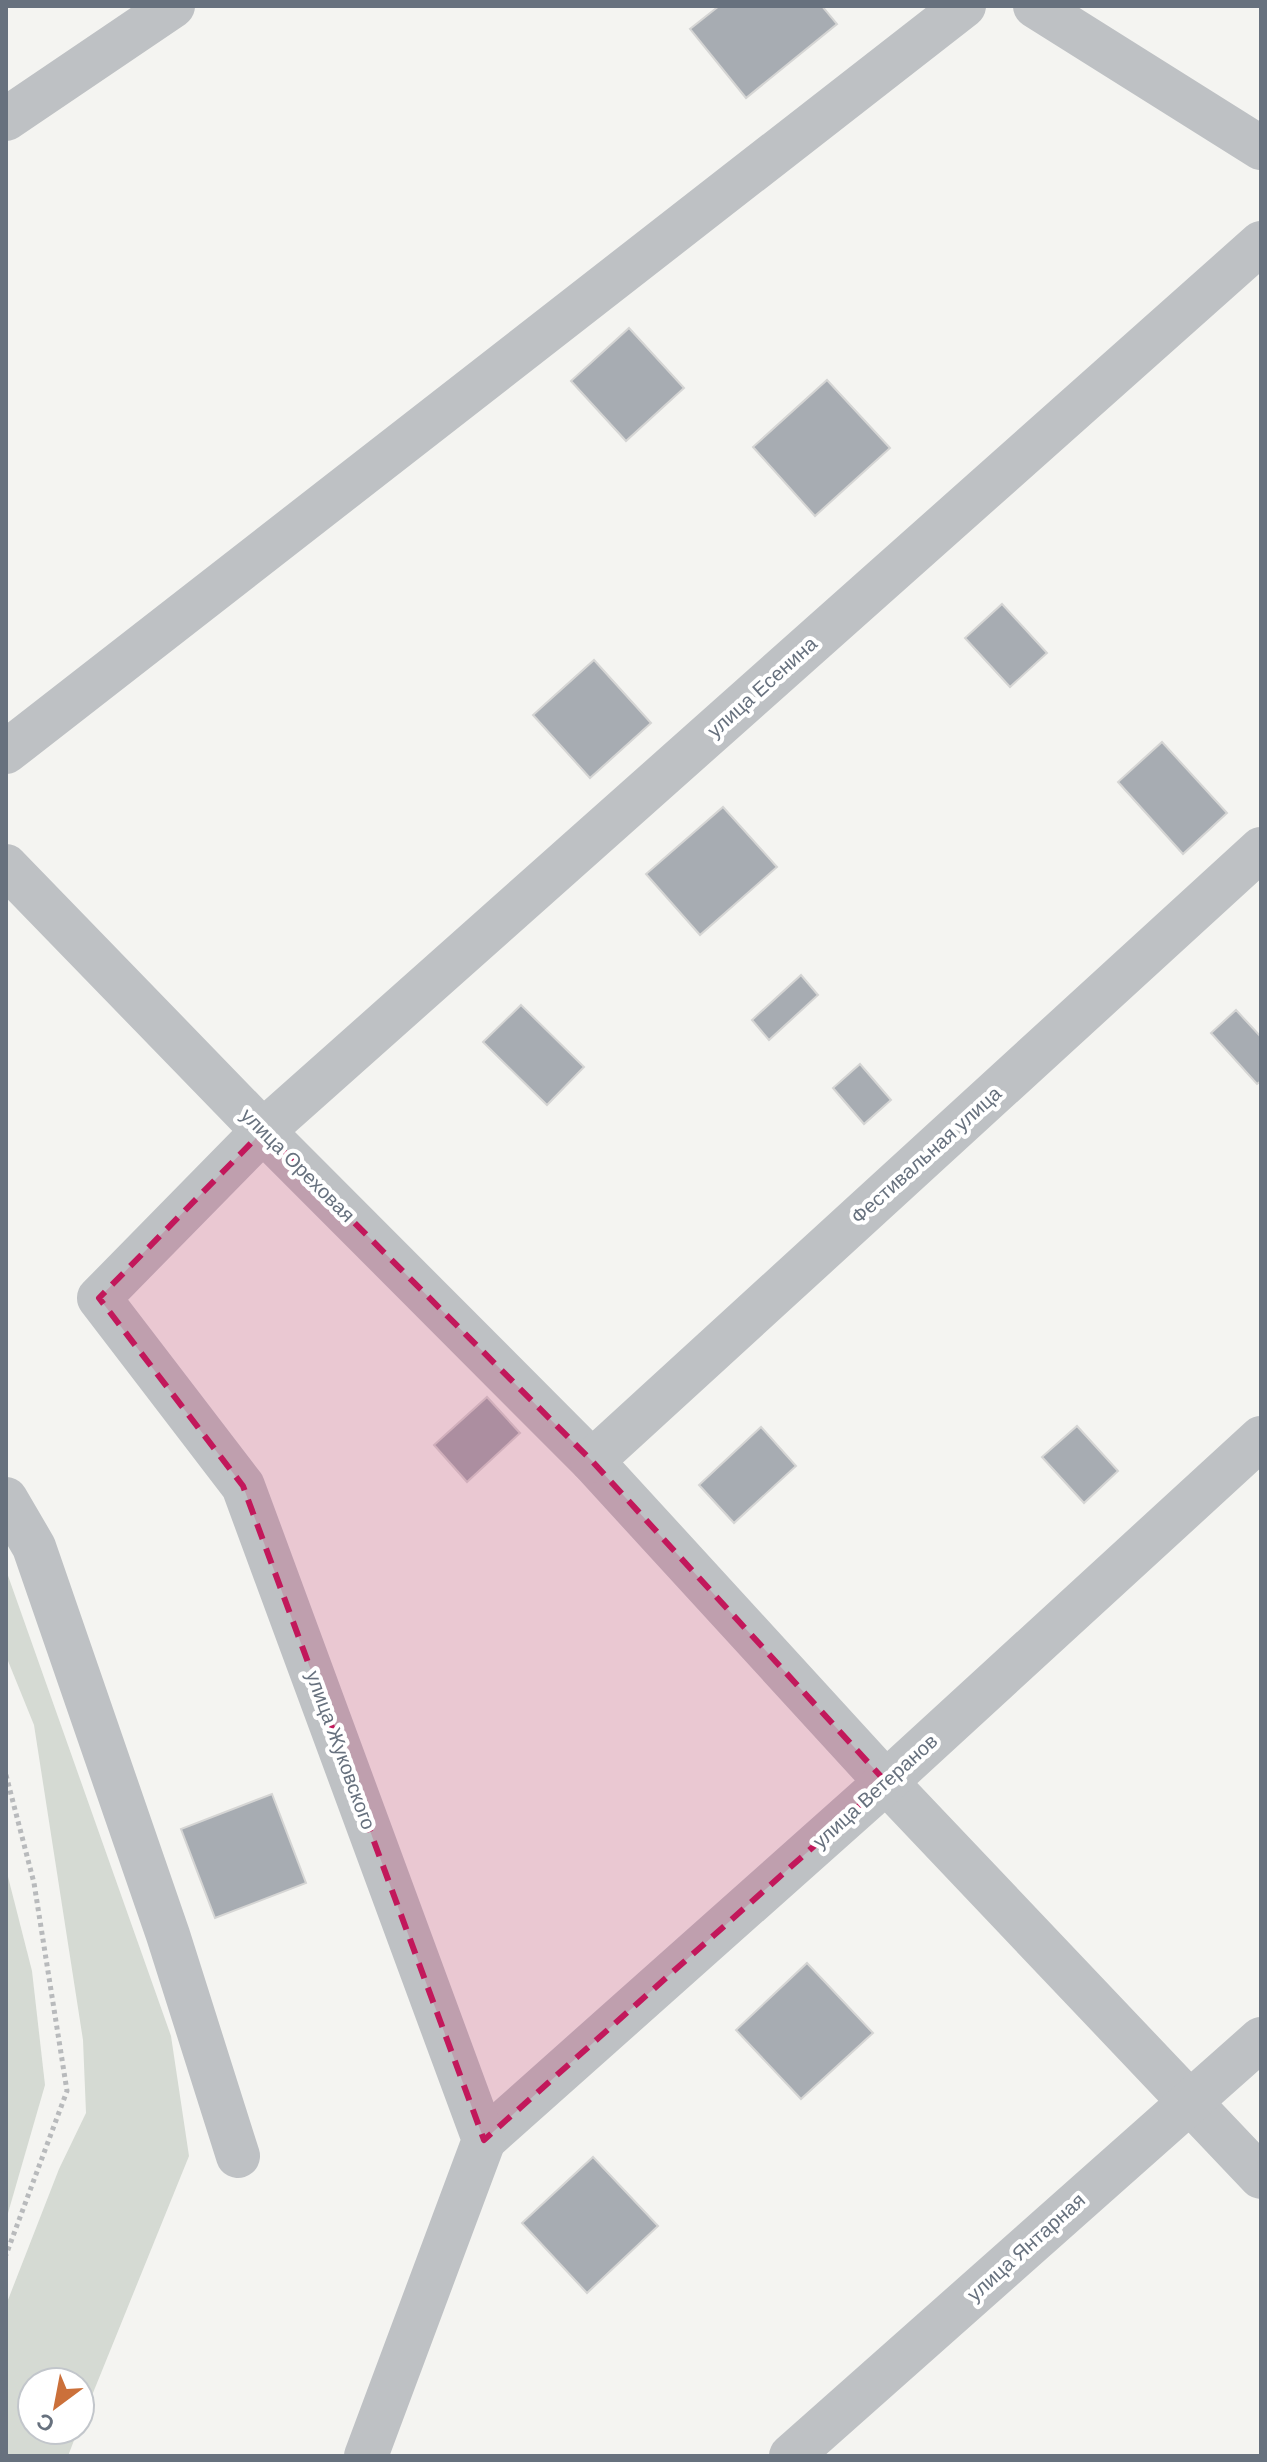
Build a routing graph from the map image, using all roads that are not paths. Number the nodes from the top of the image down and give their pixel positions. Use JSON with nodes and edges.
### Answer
{"nodes":[{"id":1,"x":173,"y":6,"type":"edge"},
{"id":2,"x":964,"y":6,"type":"edge"},
{"id":3,"x":1035,"y":6,"type":"edge"},
{"id":4,"x":1095,"y":23,"type":"edge"},
{"id":5,"x":6,"y":119,"type":"edge"},
{"id":6,"x":1261,"y":148,"type":"edge"},
{"id":7,"x":1261,"y":243,"type":"edge"},
{"id":8,"x":6,"y":752,"type":"edge"},
{"id":9,"x":1261,"y":849,"type":"edge"},
{"id":10,"x":6,"y":866,"type":"edge"},
{"id":11,"x":263,"y":1131,"type":"junction"},
{"id":12,"x":1261,"y":1438,"type":"edge"},
{"id":13,"x":592,"y":1461,"type":"junction"},
{"id":14,"x":6,"y":1499,"type":"edge"},
{"id":15,"x":886,"y":1782,"type":"junction"},
{"id":16,"x":1261,"y":2039,"type":"edge"},
{"id":17,"x":1189,"y":2102,"type":"junction"},
{"id":18,"x":484,"y":2140,"type":"junction"},
{"id":19,"x":238,"y":2156,"type":"dead end"},
{"id":20,"x":1261,"y":2177,"type":"edge"},
{"id":21,"x":366,"y":2456,"type":"edge"},
{"id":22,"x":791,"y":2456,"type":"edge"}],
"edges":[{"from":1,"to":5,"type":"street"},
{"from":2,"to":8,"type":"street"},
{"from":3,"to":4,"type":"street"},
{"from":4,"to":6,"type":"street"},
{"from":7,"to":11,"type":"street","name":"улица Есенина"},
{"from":9,"to":13,"type":"street","name":"Фестивальная улица"},
{"from":10,"to":11,"type":"street","name":"улица Ореховая"},
{"from":11,"to":13,"type":"street","name":"улица Ореховая"},
{"from":11,"to":18,"type":"street","name":"улица Жуковского"},
{"from":12,"to":15,"type":"street","name":"улица Ветеранов"},
{"from":13,"to":15,"type":"street","name":"улица Ореховая"},
{"from":14,"to":19,"type":"street"},
{"from":15,"to":17,"type":"street","name":"улица Ореховая"},
{"from":15,"to":18,"type":"street","name":"улица Ветеранов"},
{"from":16,"to":17,"type":"street","name":"улица Янтарная"},
{"from":17,"to":20,"type":"street","name":"улица Ореховая"},
{"from":17,"to":22,"type":"street","name":"улица Янтарная"},
{"from":18,"to":21,"type":"street"}]}
